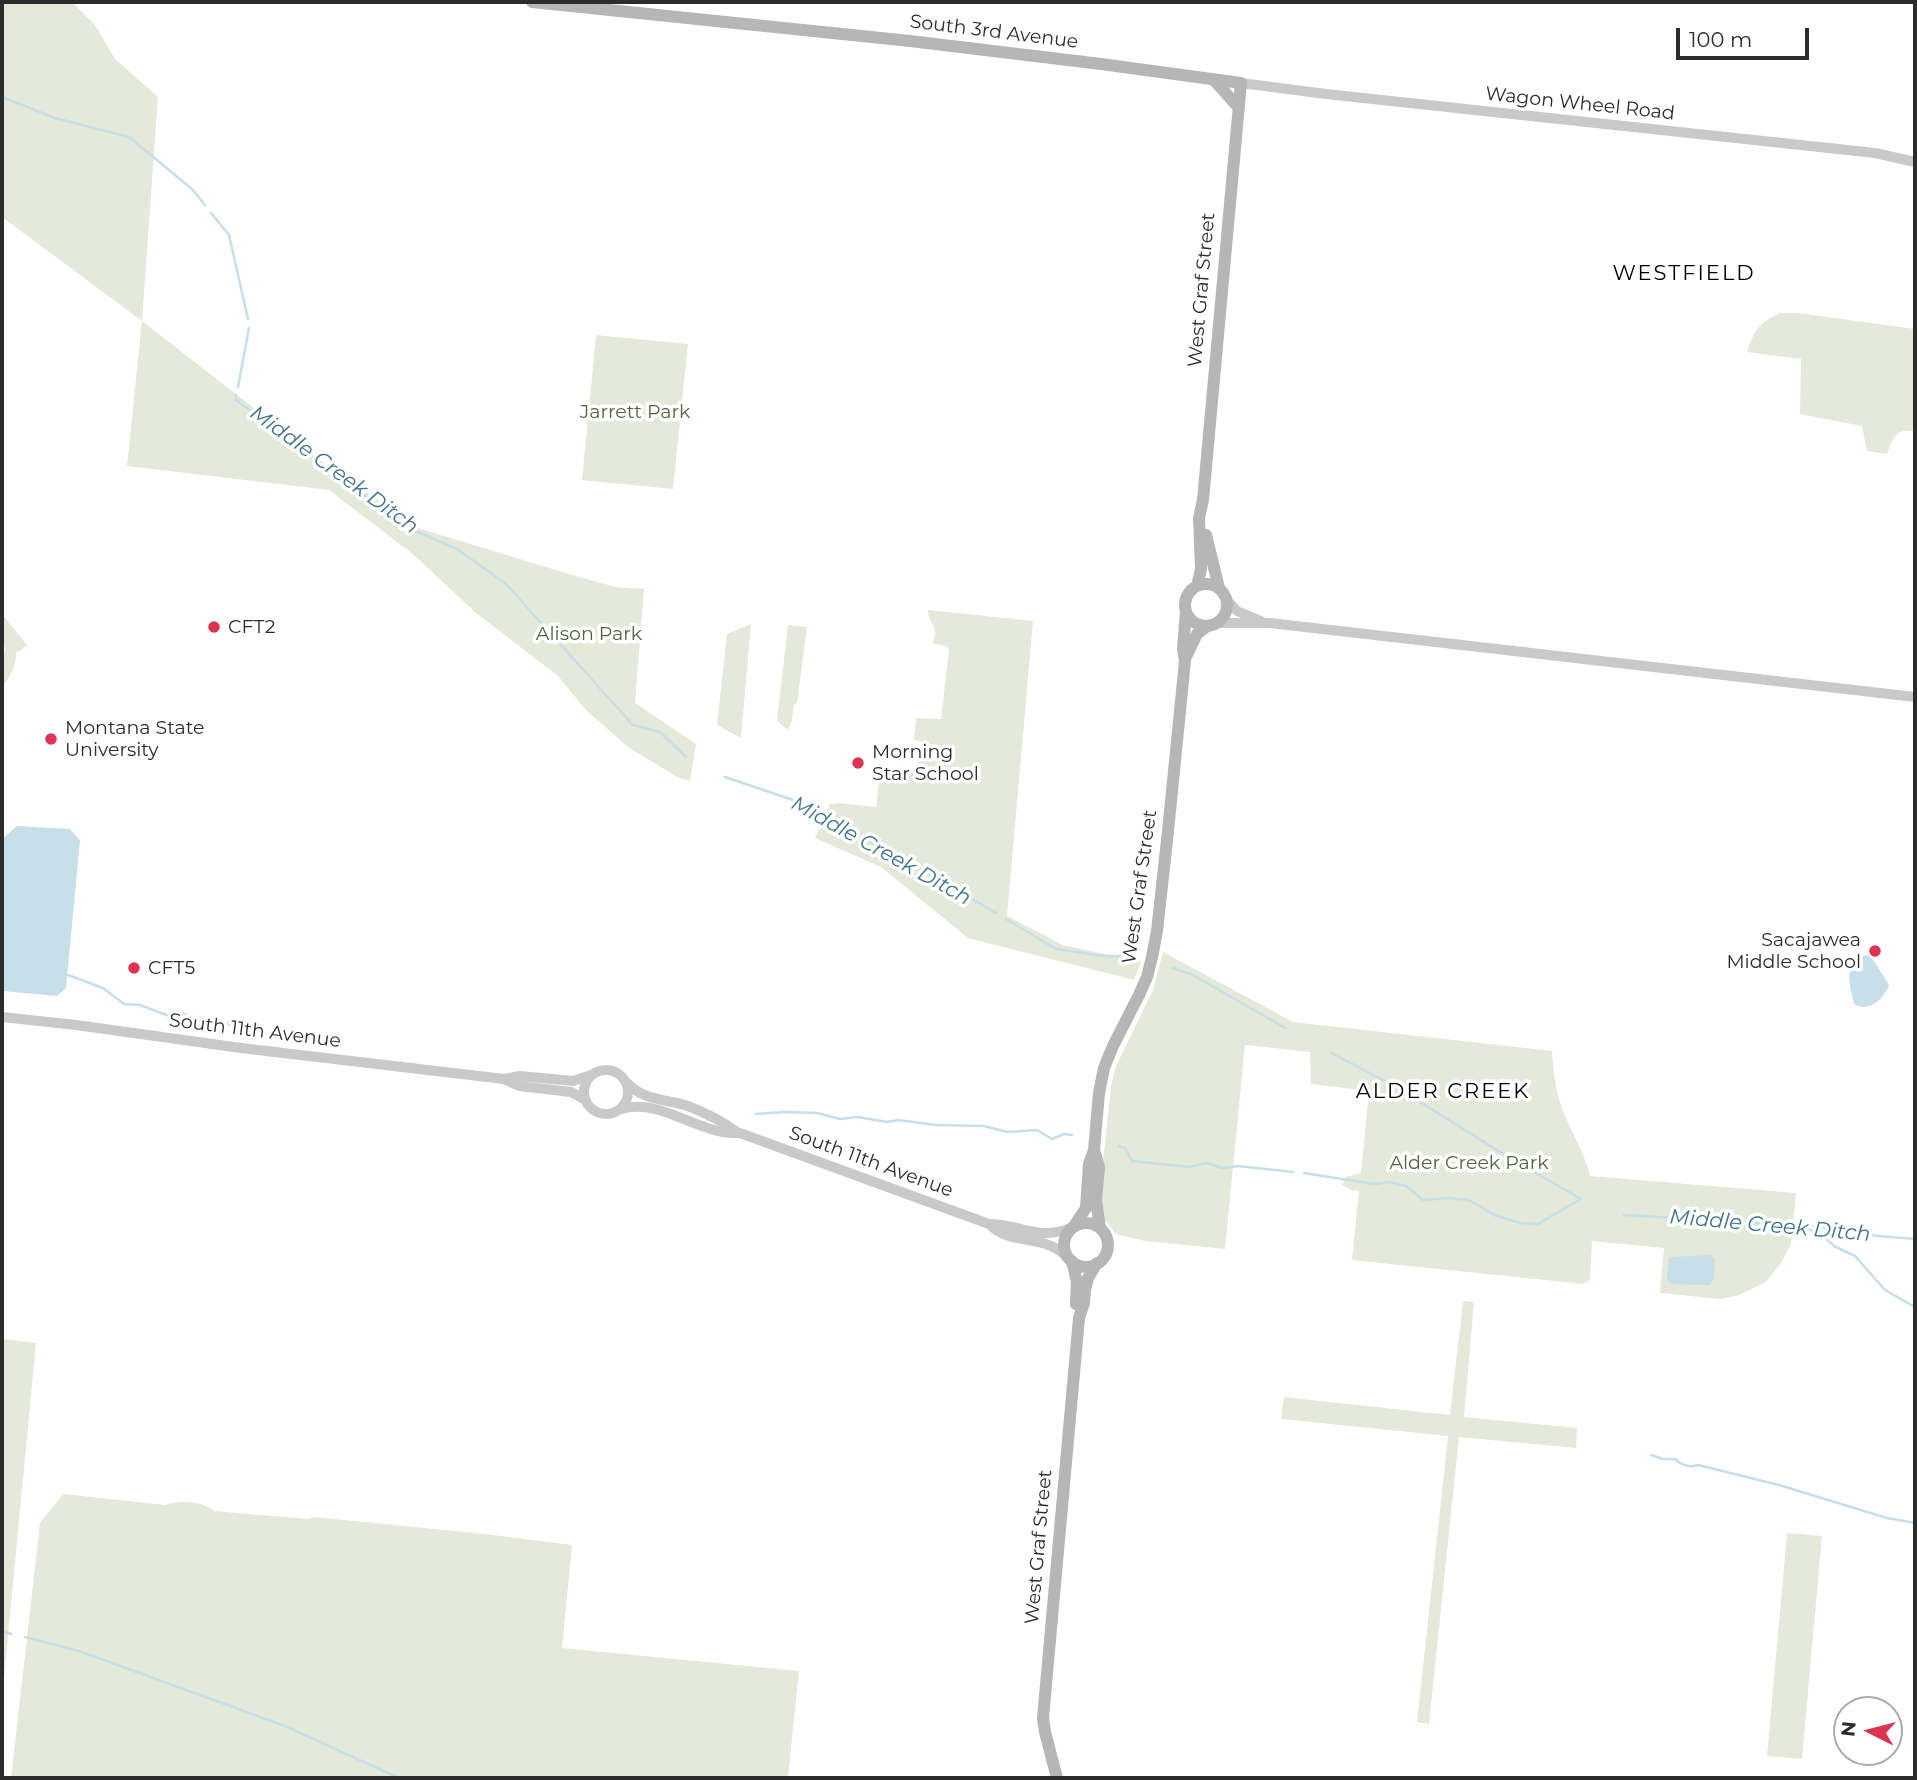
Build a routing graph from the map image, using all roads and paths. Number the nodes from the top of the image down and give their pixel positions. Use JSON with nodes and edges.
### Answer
{"nodes":[{"id":1,"x":532,"y":2,"type":"edge"},
{"id":2,"x":1214,"y":80,"type":"junction"},
{"id":3,"x":1241,"y":83,"type":"junction"},
{"id":4,"x":1239,"y":108,"type":"junction"},
{"id":5,"x":1915,"y":162,"type":"edge"},
{"id":6,"x":1203,"y":500,"type":"junction"},
{"id":7,"x":1197,"y":586,"type":"junction"},
{"id":8,"x":1219,"y":588,"type":"junction"},
{"id":9,"x":1227,"y":600,"type":"junction"},
{"id":10,"x":1186,"y":611,"type":"junction"},
{"id":11,"x":1270,"y":623,"type":"junction"},
{"id":12,"x":1212,"y":625,"type":"junction"},
{"id":13,"x":1185,"y":661,"type":"junction"},
{"id":14,"x":1915,"y":697,"type":"edge"},
{"id":15,"x":2,"y":1017,"type":"edge"},
{"id":16,"x":591,"y":1075,"type":"junction"},
{"id":17,"x":504,"y":1079,"type":"junction"},
{"id":18,"x":627,"y":1083,"type":"junction"},
{"id":19,"x":586,"y":1100,"type":"junction"},
{"id":20,"x":621,"y":1109,"type":"junction"},
{"id":21,"x":740,"y":1133,"type":"junction"},
{"id":22,"x":1094,"y":1150,"type":"junction"},
{"id":23,"x":989,"y":1224,"type":"junction"},
{"id":24,"x":1073,"y":1227,"type":"junction"},
{"id":25,"x":1100,"y":1228,"type":"junction"},
{"id":26,"x":1071,"y":1260,"type":"junction"},
{"id":27,"x":1097,"y":1263,"type":"junction"},
{"id":28,"x":1079,"y":1318,"type":"junction"},
{"id":29,"x":1057,"y":1778,"type":"edge"}],
"edges":[{"from":1,"to":2,"type":"main road","name":"South 3rd Avenue"},
{"from":2,"to":3,"type":"main road","name":"South 3rd Avenue"},
{"from":2,"to":4,"type":"main road"},
{"from":3,"to":4,"type":"main road","name":"West Graf Street"},
{"from":3,"to":5,"type":"street","name":"Wagon Wheel Road"},
{"from":4,"to":6,"type":"main road","name":"West Graf Street"},
{"from":6,"to":7,"type":"main road","name":"West Graf Street"},
{"from":6,"to":8,"type":"main road","name":"West Graf Street"},
{"from":7,"to":8,"type":"main road"},
{"from":7,"to":10,"type":"main road"},
{"from":8,"to":9,"type":"main road"},
{"from":9,"to":11,"type":"street"},
{"from":9,"to":12,"type":"main road"},
{"from":10,"to":12,"type":"main road"},
{"from":10,"to":13,"type":"main road","name":"West Graf Street"},
{"from":11,"to":12,"type":"street"},
{"from":11,"to":14,"type":"street"},
{"from":12,"to":13,"type":"main road","name":"West Graf Street"},
{"from":13,"to":22,"type":"main road","name":"West Graf Street"},
{"from":15,"to":17,"type":"street","name":"South 11th Avenue"},
{"from":16,"to":17,"type":"street","name":"South 11th Avenue"},
{"from":16,"to":18,"type":"street"},
{"from":16,"to":19,"type":"street"},
{"from":17,"to":19,"type":"street","name":"South 11th Avenue"},
{"from":18,"to":20,"type":"street"},
{"from":18,"to":21,"type":"street","name":"South 11th Avenue"},
{"from":19,"to":20,"type":"street"},
{"from":20,"to":21,"type":"street","name":"South 11th Avenue"},
{"from":21,"to":23,"type":"street","name":"South 11th Avenue"},
{"from":22,"to":24,"type":"main road","name":"West Graf Street"},
{"from":22,"to":25,"type":"main road","name":"West Graf Street"},
{"from":23,"to":24,"type":"street","name":"South 11th Avenue"},
{"from":23,"to":26,"type":"street","name":"South 11th Avenue"},
{"from":24,"to":25,"type":"main road"},
{"from":24,"to":26,"type":"main road","name":"West Graf Street"},
{"from":25,"to":27,"type":"main road","name":"West Graf Street"},
{"from":26,"to":27,"type":"main road"},
{"from":26,"to":28,"type":"main road","name":"West Graf Street"},
{"from":27,"to":28,"type":"main road","name":"West Graf Street"},
{"from":28,"to":29,"type":"main road","name":"West Graf Street"}]}
